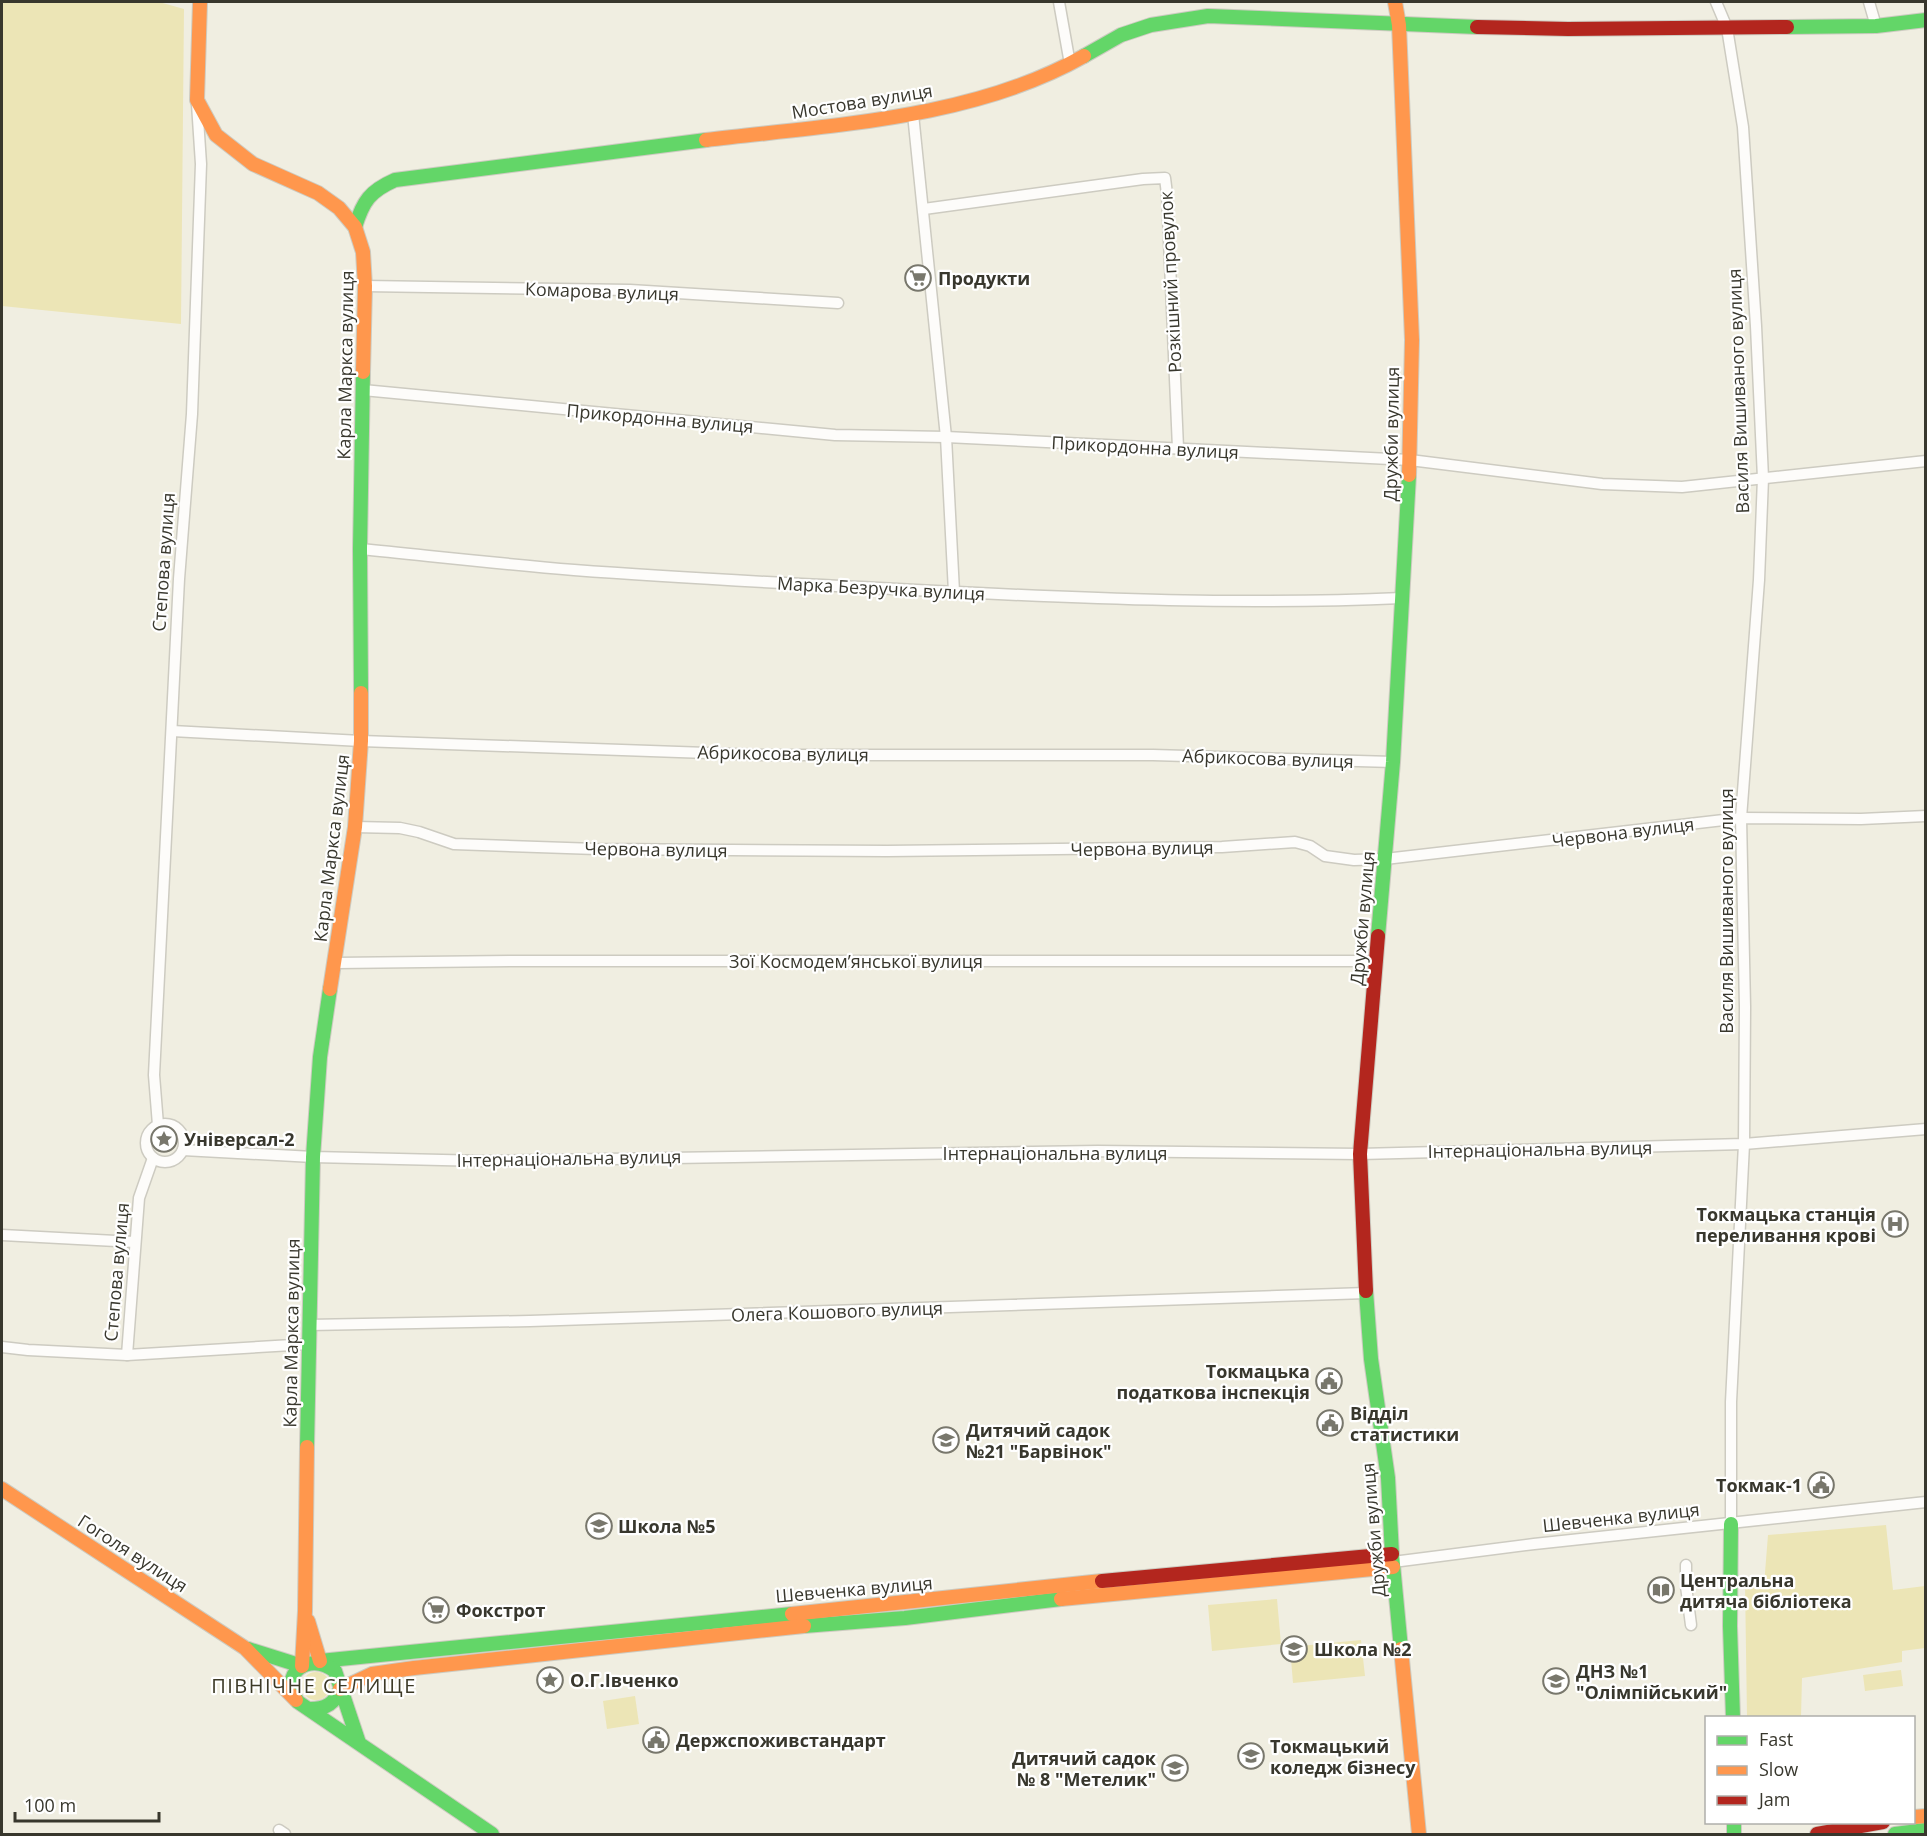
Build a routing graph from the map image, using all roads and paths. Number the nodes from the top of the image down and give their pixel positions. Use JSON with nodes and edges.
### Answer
{"nodes":[{"id":1,"x":200,"y":2,"type":"edge"},
{"id":2,"x":1059,"y":2,"type":"edge"},
{"id":3,"x":1395,"y":2,"type":"edge"},
{"id":4,"x":1716,"y":2,"type":"edge"},
{"id":5,"x":1869,"y":2,"type":"edge"},
{"id":6,"x":1926,"y":20,"type":"edge"},
{"id":7,"x":1399,"y":25,"type":"junction"},
{"id":8,"x":1876,"y":26,"type":"junction"},
{"id":9,"x":1727,"y":28,"type":"junction"},
{"id":10,"x":1070,"y":64,"type":"junction"},
{"id":11,"x":197,"y":100,"type":"junction"},
{"id":12,"x":913,"y":114,"type":"junction"},
{"id":13,"x":924,"y":209,"type":"junction"},
{"id":14,"x":355,"y":226,"type":"junction"},
{"id":15,"x":365,"y":285,"type":"junction"},
{"id":16,"x":838,"y":303,"type":"dead end"},
{"id":17,"x":363,"y":390,"type":"junction"},
{"id":18,"x":946,"y":437,"type":"junction"},
{"id":19,"x":1178,"y":448,"type":"junction"},
{"id":20,"x":1410,"y":460,"type":"junction"},
{"id":21,"x":1926,"y":462,"type":"edge"},
{"id":22,"x":1763,"y":478,"type":"junction"},
{"id":23,"x":360,"y":549,"type":"junction"},
{"id":24,"x":954,"y":592,"type":"junction"},
{"id":25,"x":1402,"y":598,"type":"junction"},
{"id":26,"x":172,"y":731,"type":"junction"},
{"id":27,"x":361,"y":741,"type":"junction"},
{"id":28,"x":1393,"y":762,"type":"junction"},
{"id":29,"x":1926,"y":816,"type":"edge"},
{"id":30,"x":1741,"y":818,"type":"junction"},
{"id":31,"x":355,"y":827,"type":"junction"},
{"id":32,"x":1385,"y":859,"type":"junction"},
{"id":33,"x":1377,"y":961,"type":"junction"},
{"id":34,"x":336,"y":963,"type":"junction"},
{"id":35,"x":158,"y":1125,"type":"junction"},
{"id":36,"x":1926,"y":1129,"type":"edge"},
{"id":37,"x":1744,"y":1144,"type":"junction"},
{"id":38,"x":183,"y":1150,"type":"junction"},
{"id":39,"x":1360,"y":1154,"type":"junction"},
{"id":40,"x":313,"y":1157,"type":"junction"},
{"id":41,"x":153,"y":1158,"type":"junction"},
{"id":42,"x":2,"y":1235,"type":"edge"},
{"id":43,"x":135,"y":1242,"type":"junction"},
{"id":44,"x":1366,"y":1293,"type":"junction"},
{"id":45,"x":309,"y":1325,"type":"junction"},
{"id":46,"x":309,"y":1344,"type":"junction"},
{"id":47,"x":2,"y":1347,"type":"edge"},
{"id":48,"x":127,"y":1355,"type":"junction"},
{"id":49,"x":2,"y":1489,"type":"edge"},
{"id":50,"x":1926,"y":1502,"type":"edge"},
{"id":51,"x":1731,"y":1524,"type":"junction"},
{"id":52,"x":1393,"y":1561,"type":"junction"},
{"id":53,"x":1686,"y":1565,"type":"dead end"},
{"id":54,"x":992,"y":1602,"type":"junction"},
{"id":55,"x":305,"y":1611,"type":"junction"},
{"id":56,"x":696,"y":1624,"type":"junction"},
{"id":57,"x":1691,"y":1625,"type":"dead end"},
{"id":58,"x":698,"y":1639,"type":"junction"},
{"id":59,"x":245,"y":1648,"type":"junction"},
{"id":60,"x":320,"y":1661,"type":"junction"},
{"id":61,"x":302,"y":1666,"type":"junction"},
{"id":62,"x":340,"y":1689,"type":"junction"},
{"id":63,"x":296,"y":1700,"type":"junction"},
{"id":64,"x":310,"y":1709,"type":"junction"},
{"id":65,"x":1733,"y":1716,"type":"edge"},
{"id":66,"x":359,"y":1743,"type":"junction"},
{"id":67,"x":1872,"y":1824,"type":"edge"},
{"id":68,"x":1926,"y":1830,"type":"edge"},
{"id":69,"x":492,"y":1834,"type":"edge"},
{"id":70,"x":1419,"y":1834,"type":"edge"},
{"id":71,"x":1817,"y":1834,"type":"edge"},
{"id":72,"x":1895,"y":1834,"type":"edge"}],
"edges":[{"from":1,"to":11,"type":"street","name":"Степова вулиця"},
{"from":2,"to":10,"type":"street"},
{"from":3,"to":7,"type":"street","name":"Дружби вулиця"},
{"from":4,"to":9,"type":"street","name":"Василя Вишиваного вулиця"},
{"from":5,"to":8,"type":"street"},
{"from":6,"to":8,"type":"street","name":"Мостова вулиця"},
{"from":7,"to":9,"type":"street","name":"Мостова вулиця"},
{"from":7,"to":10,"type":"street","name":"Мостова вулиця"},
{"from":7,"to":20,"type":"street","name":"Дружби вулиця"},
{"from":8,"to":9,"type":"street","name":"Мостова вулиця"},
{"from":9,"to":22,"type":"street","name":"Василя Вишиваного вулиця"},
{"from":10,"to":12,"type":"street","name":"Мостова вулиця"},
{"from":11,"to":14,"type":"street","name":"Карла Маркса вулиця"},
{"from":11,"to":26,"type":"street","name":"Степова вулиця"},
{"from":12,"to":13,"type":"street"},
{"from":12,"to":14,"type":"street","name":"Мостова вулиця"},
{"from":13,"to":18,"type":"street"},
{"from":13,"to":19,"type":"street","name":"Розкішний провулок"},
{"from":14,"to":15,"type":"street","name":"Карла Маркса вулиця"},
{"from":15,"to":16,"type":"street","name":"Комарова вулиця"},
{"from":15,"to":17,"type":"street","name":"Карла Маркса вулиця"},
{"from":17,"to":18,"type":"street","name":"Прикордонна вулиця"},
{"from":17,"to":23,"type":"street","name":"Карла Маркса вулиця"},
{"from":18,"to":19,"type":"street","name":"Прикордонна вулиця"},
{"from":18,"to":24,"type":"street"},
{"from":19,"to":20,"type":"street","name":"Прикордонна вулиця"},
{"from":20,"to":22,"type":"street","name":"Прикордонна вулиця"},
{"from":20,"to":25,"type":"street","name":"Дружби вулиця"},
{"from":21,"to":22,"type":"street","name":"Прикордонна вулиця"},
{"from":22,"to":30,"type":"street","name":"Василя Вишиваного вулиця"},
{"from":23,"to":24,"type":"street","name":"Марка Безручка вулиця"},
{"from":23,"to":27,"type":"street","name":"Карла Маркса вулиця"},
{"from":24,"to":25,"type":"street","name":"Марка Безручка вулиця"},
{"from":25,"to":28,"type":"street","name":"Дружби вулиця"},
{"from":26,"to":27,"type":"street","name":"Абрикосова вулиця"},
{"from":26,"to":35,"type":"street","name":"Степова вулиця"},
{"from":27,"to":28,"type":"street","name":"Абрикосова вулиця"},
{"from":27,"to":31,"type":"street","name":"Карла Маркса вулиця"},
{"from":28,"to":32,"type":"street","name":"Дружби вулиця"},
{"from":29,"to":30,"type":"street","name":"Червона вулиця"},
{"from":30,"to":32,"type":"street","name":"Червона вулиця"},
{"from":30,"to":37,"type":"street","name":"Василя Вишиваного вулиця"},
{"from":31,"to":32,"type":"street","name":"Червона вулиця"},
{"from":31,"to":34,"type":"street","name":"Карла Маркса вулиця"},
{"from":32,"to":33,"type":"street","name":"Дружби вулиця"},
{"from":33,"to":34,"type":"street","name":"Зої Космодем’янської вулиця"},
{"from":33,"to":39,"type":"street","name":"Дружби вулиця"},
{"from":34,"to":40,"type":"street","name":"Карла Маркса вулиця"},
{"from":35,"to":38,"type":"street"},
{"from":35,"to":41,"type":"street"},
{"from":36,"to":37,"type":"street","name":"Інтернаціональна вулиця"},
{"from":37,"to":39,"type":"street","name":"Інтернаціональна вулиця"},
{"from":37,"to":51,"type":"street","name":"Василя Вишиваного вулиця"},
{"from":38,"to":40,"type":"street","name":"Інтернаціональна вулиця"},
{"from":38,"to":41,"type":"street"},
{"from":39,"to":40,"type":"street","name":"Інтернаціональна вулиця"},
{"from":39,"to":44,"type":"street","name":"Дружби вулиця"},
{"from":40,"to":45,"type":"street","name":"Карла Маркса вулиця"},
{"from":41,"to":43,"type":"street","name":"Степова вулиця"},
{"from":42,"to":43,"type":"street"},
{"from":43,"to":48,"type":"street","name":"Степова вулиця"},
{"from":44,"to":45,"type":"street","name":"Олега Кошового вулиця"},
{"from":44,"to":52,"type":"street","name":"Дружби вулиця"},
{"from":45,"to":46,"type":"street","name":"Карла Маркса вулиця"},
{"from":46,"to":48,"type":"street"},
{"from":46,"to":55,"type":"street","name":"Карла Маркса вулиця"},
{"from":47,"to":48,"type":"street"},
{"from":49,"to":59,"type":"street","name":"Гоголя вулиця"},
{"from":50,"to":51,"type":"street","name":"Шевченка вулиця"},
{"from":51,"to":52,"type":"street","name":"Шевченка вулиця"},
{"from":51,"to":65,"type":"street","name":"Василя Вишиваного вулиця"},
{"from":52,"to":54,"type":"street","name":"Шевченка вулиця"},
{"from":52,"to":70,"type":"street","name":"Дружби вулиця"},
{"from":53,"to":57,"type":"street"},
{"from":54,"to":56,"type":"street","name":"Шевченка вулиця"},
{"from":54,"to":58,"type":"street","name":"Шевченка вулиця"},
{"from":55,"to":60,"type":"street","name":"Карла Маркса вулиця"},
{"from":55,"to":61,"type":"street","name":"Карла Маркса вулиця"},
{"from":56,"to":58,"type":"street"},
{"from":56,"to":60,"type":"street","name":"Шевченка вулиця"},
{"from":58,"to":62,"type":"street","name":"Шевченка вулиця"},
{"from":59,"to":61,"type":"street","name":"Гоголя вулиця"},
{"from":59,"to":63,"type":"street","name":"Гоголя вулиця"},
{"from":60,"to":61,"type":"street"},
{"from":60,"to":62,"type":"street"},
{"from":61,"to":63,"type":"street"},
{"from":62,"to":64,"type":"street"},
{"from":62,"to":66,"type":"street"},
{"from":63,"to":64,"type":"street","name":"Гоголя вулиця"},
{"from":64,"to":66,"type":"street","name":"Гоголя вулиця"},
{"from":66,"to":69,"type":"street","name":"Гоголя вулиця"},
{"from":67,"to":71,"type":"street"},
{"from":68,"to":72,"type":"street"}]}
